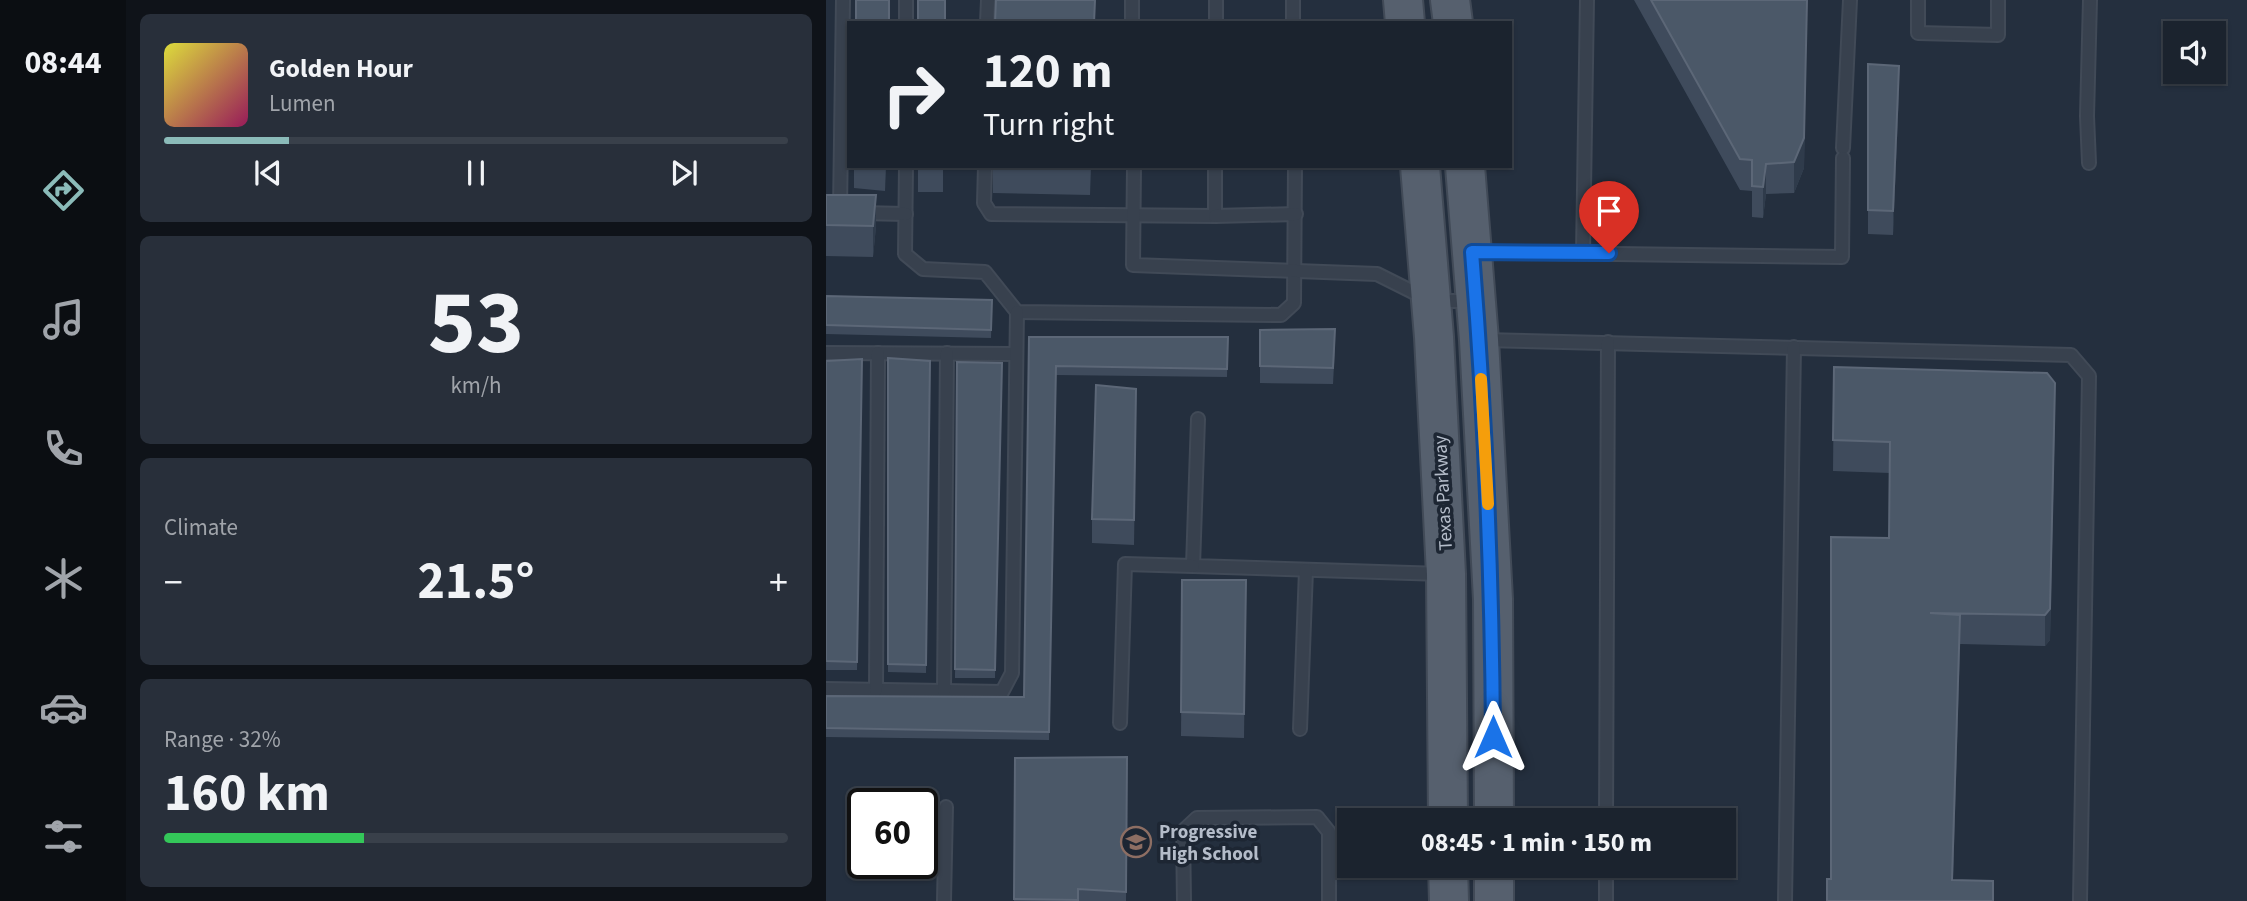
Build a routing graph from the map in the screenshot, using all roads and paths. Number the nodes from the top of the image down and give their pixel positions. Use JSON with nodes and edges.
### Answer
{"nodes":[{"id":1,"x":843,"y":0,"type":"edge"},
{"id":2,"x":906,"y":0,"type":"edge"},
{"id":3,"x":988,"y":0,"type":"edge"},
{"id":4,"x":1132,"y":0,"type":"edge"},
{"id":5,"x":1216,"y":0,"type":"edge"},
{"id":6,"x":1293,"y":0,"type":"edge"},
{"id":7,"x":1403,"y":0,"type":"edge"},
{"id":8,"x":1450,"y":0,"type":"edge"},
{"id":9,"x":1587,"y":0,"type":"edge"},
{"id":10,"x":1850,"y":0,"type":"edge"},
{"id":11,"x":1918,"y":0,"type":"edge"},
{"id":12,"x":1998,"y":0,"type":"edge"},
{"id":13,"x":2090,"y":0,"type":"edge"},
{"id":14,"x":906,"y":21,"type":"edge"},
{"id":15,"x":987,"y":21,"type":"edge"},
{"id":16,"x":1132,"y":21,"type":"edge"},
{"id":17,"x":1216,"y":21,"type":"edge"},
{"id":18,"x":1293,"y":21,"type":"edge"},
{"id":19,"x":1405,"y":21,"type":"edge"},
{"id":20,"x":1452,"y":21,"type":"edge"},
{"id":21,"x":2089,"y":163,"type":"dead end"},
{"id":22,"x":906,"y":168,"type":"edge"},
{"id":23,"x":985,"y":168,"type":"edge"},
{"id":24,"x":1134,"y":168,"type":"edge"},
{"id":25,"x":1215,"y":168,"type":"edge"},
{"id":26,"x":1295,"y":168,"type":"edge"},
{"id":27,"x":1420,"y":168,"type":"edge"},
{"id":28,"x":1465,"y":168,"type":"edge"},
{"id":29,"x":826,"y":212,"type":"edge"},
{"id":30,"x":840,"y":212,"type":"junction"},
{"id":31,"x":906,"y":214,"type":"junction"},
{"id":32,"x":1296,"y":215,"type":"junction"},
{"id":33,"x":1135,"y":216,"type":"junction"},
{"id":34,"x":1215,"y":216,"type":"junction"},
{"id":35,"x":1472,"y":252,"type":"junction"},
{"id":36,"x":1583,"y":253,"type":"junction"},
{"id":37,"x":1294,"y":270,"type":"junction"},
{"id":38,"x":1431,"y":301,"type":"junction"},
{"id":39,"x":1476,"y":301,"type":"junction"},
{"id":40,"x":1017,"y":312,"type":"junction"},
{"id":41,"x":1479,"y":340,"type":"junction"},
{"id":42,"x":1608,"y":342,"type":"junction"},
{"id":43,"x":1794,"y":347,"type":"junction"},
{"id":44,"x":826,"y":353,"type":"edge"},
{"id":45,"x":878,"y":353,"type":"junction"},
{"id":46,"x":947,"y":353,"type":"junction"},
{"id":47,"x":1016,"y":354,"type":"junction"},
{"id":48,"x":1198,"y":418,"type":"dead end"},
{"id":49,"x":1193,"y":566,"type":"junction"},
{"id":50,"x":1306,"y":569,"type":"junction"},
{"id":51,"x":1446,"y":574,"type":"junction"},
{"id":52,"x":826,"y":689,"type":"edge"},
{"id":53,"x":876,"y":690,"type":"junction"},
{"id":54,"x":943,"y":691,"type":"junction"},
{"id":55,"x":1120,"y":723,"type":"dead end"},
{"id":56,"x":1300,"y":729,"type":"dead end"},
{"id":57,"x":946,"y":807,"type":"dead end"},
{"id":58,"x":1448,"y":808,"type":"edge"},
{"id":59,"x":1494,"y":808,"type":"edge"},
{"id":60,"x":1606,"y":808,"type":"edge"},
{"id":61,"x":1448,"y":878,"type":"edge"},
{"id":62,"x":1494,"y":878,"type":"edge"},
{"id":63,"x":1606,"y":878,"type":"edge"},
{"id":64,"x":944,"y":901,"type":"edge"},
{"id":65,"x":1184,"y":901,"type":"edge"},
{"id":66,"x":1329,"y":901,"type":"edge"},
{"id":67,"x":1448,"y":901,"type":"edge"},
{"id":68,"x":1494,"y":901,"type":"edge"},
{"id":69,"x":1606,"y":901,"type":"edge"},
{"id":70,"x":1785,"y":901,"type":"edge"},
{"id":71,"x":2080,"y":901,"type":"edge"}],
"edges":[{"from":1,"to":30,"type":"lane"},
{"from":2,"to":14,"type":"lane"},
{"from":3,"to":15,"type":"lane"},
{"from":4,"to":16,"type":"lane"},
{"from":5,"to":17,"type":"lane"},
{"from":6,"to":18,"type":"lane"},
{"from":7,"to":19,"type":"main road"},
{"from":8,"to":20,"type":"main road"},
{"from":9,"to":36,"type":"lane"},
{"from":10,"to":36,"type":"lane"},
{"from":11,"to":12,"type":"lane"},
{"from":13,"to":21,"type":"lane"},
{"from":22,"to":31,"type":"lane"},
{"from":23,"to":33,"type":"lane"},
{"from":24,"to":33,"type":"lane"},
{"from":25,"to":34,"type":"lane"},
{"from":26,"to":32,"type":"lane"},
{"from":27,"to":38,"type":"main road","name":"Texas Parkway"},
{"from":28,"to":35,"type":"main road"},
{"from":29,"to":30,"type":"lane"},
{"from":30,"to":31,"type":"lane"},
{"from":31,"to":40,"type":"lane"},
{"from":32,"to":34,"type":"lane"},
{"from":32,"to":37,"type":"lane"},
{"from":33,"to":34,"type":"lane"},
{"from":33,"to":37,"type":"lane"},
{"from":35,"to":36,"type":"lane"},
{"from":35,"to":39,"type":"main road"},
{"from":37,"to":38,"type":"lane"},
{"from":37,"to":40,"type":"lane"},
{"from":38,"to":39,"type":"lane"},
{"from":38,"to":51,"type":"main road","name":"Texas Parkway"},
{"from":39,"to":41,"type":"main road"},
{"from":40,"to":47,"type":"lane"},
{"from":41,"to":42,"type":"lane"},
{"from":41,"to":59,"type":"main road"},
{"from":42,"to":43,"type":"lane"},
{"from":42,"to":60,"type":"lane"},
{"from":43,"to":70,"type":"lane"},
{"from":43,"to":71,"type":"lane"},
{"from":44,"to":45,"type":"lane"},
{"from":45,"to":46,"type":"lane"},
{"from":45,"to":53,"type":"lane"},
{"from":46,"to":47,"type":"lane"},
{"from":46,"to":54,"type":"lane"},
{"from":47,"to":54,"type":"lane"},
{"from":48,"to":49,"type":"lane"},
{"from":49,"to":50,"type":"lane"},
{"from":49,"to":55,"type":"lane"},
{"from":50,"to":51,"type":"lane"},
{"from":50,"to":56,"type":"lane"},
{"from":51,"to":58,"type":"main road","name":"Texas Parkway"},
{"from":52,"to":53,"type":"lane"},
{"from":53,"to":54,"type":"lane"},
{"from":57,"to":64,"type":"lane"},
{"from":61,"to":67,"type":"main road"},
{"from":62,"to":68,"type":"main road"},
{"from":63,"to":69,"type":"lane"},
{"from":65,"to":66,"type":"lane"}]}
